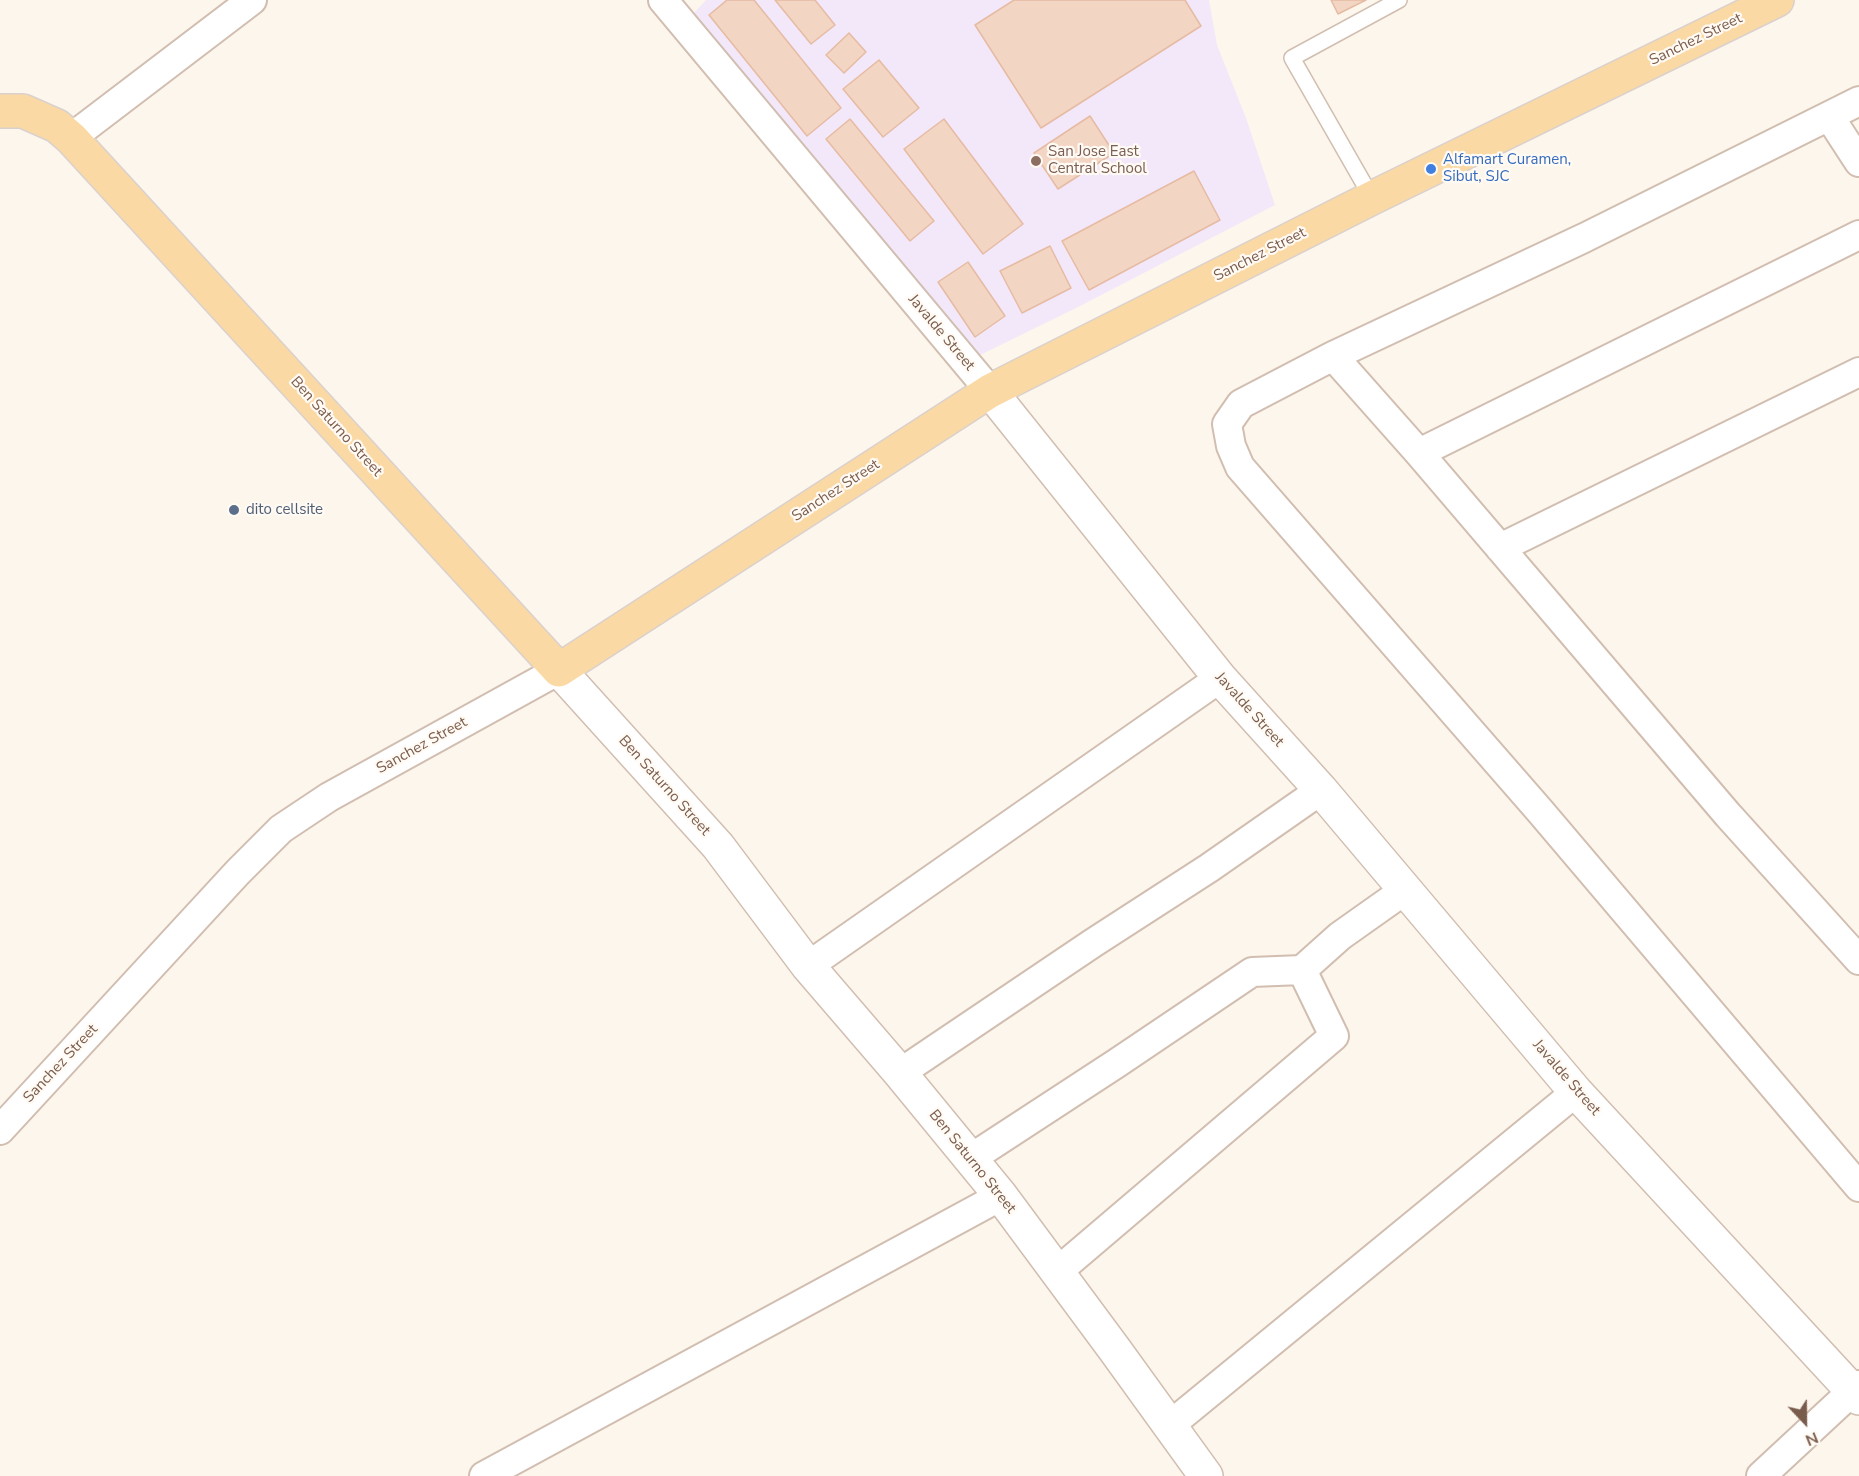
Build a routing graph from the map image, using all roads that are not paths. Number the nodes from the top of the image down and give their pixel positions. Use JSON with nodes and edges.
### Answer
{"nodes":[{"id":1,"x":252,"y":0,"type":"edge"},
{"id":2,"x":663,"y":0,"type":"edge"},
{"id":3,"x":1399,"y":0,"type":"edge"},
{"id":4,"x":1777,"y":0,"type":"edge"},
{"id":5,"x":1859,"y":101,"type":"edge"},
{"id":6,"x":0,"y":111,"type":"edge"},
{"id":7,"x":1829,"y":116,"type":"junction"},
{"id":8,"x":71,"y":138,"type":"junction"},
{"id":9,"x":1859,"y":162,"type":"edge"},
{"id":10,"x":1372,"y":198,"type":"junction"},
{"id":11,"x":1859,"y":235,"type":"edge"},
{"id":12,"x":1333,"y":356,"type":"junction"},
{"id":13,"x":1859,"y":372,"type":"edge"},
{"id":14,"x":990,"y":391,"type":"junction"},
{"id":15,"x":1419,"y":453,"type":"junction"},
{"id":16,"x":1500,"y":548,"type":"junction"},
{"id":17,"x":559,"y":670,"type":"junction"},
{"id":18,"x":1220,"y":678,"type":"junction"},
{"id":19,"x":1321,"y":790,"type":"junction"},
{"id":20,"x":1405,"y":890,"type":"junction"},
{"id":21,"x":1859,"y":960,"type":"edge"},
{"id":22,"x":808,"y":966,"type":"junction"},
{"id":23,"x":1302,"y":970,"type":"junction"},
{"id":24,"x":900,"y":1073,"type":"junction"},
{"id":25,"x":1576,"y":1092,"type":"junction"},
{"id":26,"x":0,"y":1130,"type":"edge"},
{"id":27,"x":970,"y":1159,"type":"junction"},
{"id":28,"x":1855,"y":1175,"type":"edge"},
{"id":29,"x":1000,"y":1196,"type":"junction"},
{"id":30,"x":1057,"y":1272,"type":"junction"},
{"id":31,"x":1857,"y":1392,"type":"edge"},
{"id":32,"x":1169,"y":1426,"type":"junction"},
{"id":33,"x":484,"y":1476,"type":"edge"},
{"id":34,"x":1206,"y":1476,"type":"edge"},
{"id":35,"x":1761,"y":1476,"type":"edge"}],
"edges":[{"from":1,"to":8,"type":"street"},
{"from":2,"to":14,"type":"street","name":"Javalde Street"},
{"from":3,"to":10,"type":"lane"},
{"from":4,"to":10,"type":"main road","name":"Sanchez Street"},
{"from":5,"to":7,"type":"street"},
{"from":6,"to":8,"type":"main road","name":"Ben Saturno Street"},
{"from":7,"to":9,"type":"street"},
{"from":7,"to":12,"type":"street"},
{"from":8,"to":17,"type":"main road","name":"Ben Saturno Street"},
{"from":10,"to":14,"type":"main road","name":"Sanchez Street"},
{"from":11,"to":15,"type":"street"},
{"from":12,"to":15,"type":"street"},
{"from":12,"to":28,"type":"street"},
{"from":13,"to":16,"type":"street"},
{"from":14,"to":17,"type":"main road","name":"Sanchez Street"},
{"from":14,"to":18,"type":"street","name":"Javalde Street"},
{"from":15,"to":16,"type":"street"},
{"from":16,"to":21,"type":"street"},
{"from":17,"to":22,"type":"street","name":"Ben Saturno Street"},
{"from":17,"to":26,"type":"street","name":"Sanchez Street"},
{"from":18,"to":19,"type":"street","name":"Javalde Street"},
{"from":18,"to":22,"type":"street"},
{"from":19,"to":20,"type":"street","name":"Javalde Street"},
{"from":19,"to":24,"type":"street"},
{"from":20,"to":23,"type":"street"},
{"from":20,"to":25,"type":"street","name":"Javalde Street"},
{"from":22,"to":24,"type":"street","name":"Ben Saturno Street"},
{"from":23,"to":27,"type":"street"},
{"from":23,"to":30,"type":"street"},
{"from":24,"to":27,"type":"street","name":"Ben Saturno Street"},
{"from":25,"to":31,"type":"street","name":"Javalde Street"},
{"from":25,"to":32,"type":"street"},
{"from":27,"to":29,"type":"street","name":"Ben Saturno Street"},
{"from":29,"to":30,"type":"street","name":"Ben Saturno Street"},
{"from":29,"to":33,"type":"street"},
{"from":30,"to":32,"type":"street","name":"Ben Saturno Street"},
{"from":31,"to":35,"type":"street"},
{"from":32,"to":34,"type":"street","name":"Ben Saturno Street"}]}
